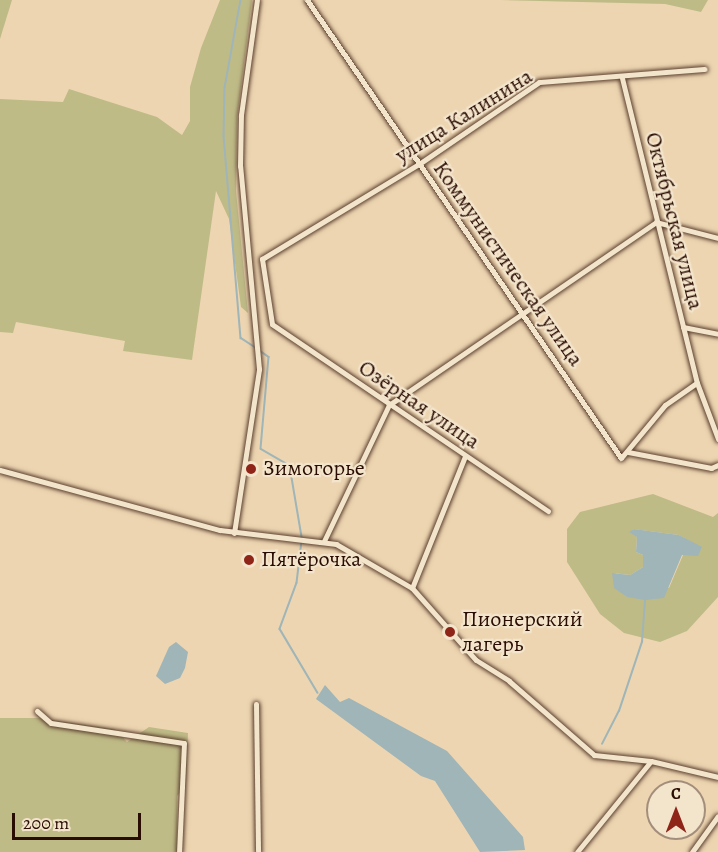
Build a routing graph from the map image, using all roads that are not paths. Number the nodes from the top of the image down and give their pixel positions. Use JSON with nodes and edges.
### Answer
{"nodes":[{"id":1,"x":257,"y":0,"type":"edge"},
{"id":2,"x":307,"y":0,"type":"edge"},
{"id":3,"x":704,"y":69,"type":"dead end"},
{"id":4,"x":622,"y":78,"type":"junction"},
{"id":5,"x":419,"y":164,"type":"junction"},
{"id":6,"x":656,"y":222,"type":"junction"},
{"id":7,"x":718,"y":238,"type":"edge"},
{"id":8,"x":523,"y":313,"type":"junction"},
{"id":9,"x":272,"y":324,"type":"joint"},
{"id":10,"x":682,"y":327,"type":"junction"},
{"id":11,"x":718,"y":334,"type":"edge"},
{"id":12,"x":697,"y":383,"type":"junction"},
{"id":13,"x":389,"y":405,"type":"junction"},
{"id":14,"x":718,"y":439,"type":"edge"},
{"id":15,"x":627,"y":452,"type":"junction"},
{"id":16,"x":465,"y":456,"type":"junction"},
{"id":17,"x":718,"y":465,"type":"edge"},
{"id":18,"x":0,"y":470,"type":"edge"},
{"id":19,"x":548,"y":511,"type":"dead end"},
{"id":20,"x":234,"y":533,"type":"junction"},
{"id":21,"x":324,"y":541,"type":"junction"},
{"id":22,"x":412,"y":588,"type":"junction"},
{"id":23,"x":256,"y":704,"type":"dead end"},
{"id":24,"x":37,"y":711,"type":"dead end"},
{"id":25,"x":651,"y":761,"type":"junction"},
{"id":26,"x":718,"y":777,"type":"edge"},
{"id":27,"x":718,"y":816,"type":"edge"},
{"id":28,"x":178,"y":852,"type":"edge"},
{"id":29,"x":258,"y":852,"type":"edge"},
{"id":30,"x":577,"y":852,"type":"edge"},
{"id":31,"x":692,"y":852,"type":"edge"}],
"edges":[{"from":1,"to":20,"type":"street"},
{"from":2,"to":5,"type":"street","name":"Коммунистическая улица"},
{"from":3,"to":4,"type":"street","name":"улица Калинина"},
{"from":4,"to":5,"type":"street","name":"улица Калинина"},
{"from":4,"to":6,"type":"street","name":"Октябрьская улица"},
{"from":5,"to":8,"type":"street","name":"Коммунистическая улица"},
{"from":5,"to":9,"type":"street","name":"улица Калинина"},
{"from":6,"to":7,"type":"street"},
{"from":6,"to":8,"type":"street"},
{"from":6,"to":10,"type":"street","name":"Октябрьская улица"},
{"from":8,"to":13,"type":"street"},
{"from":8,"to":15,"type":"street","name":"Коммунистическая улица"},
{"from":9,"to":13,"type":"street","name":"Озёрная улица"},
{"from":10,"to":11,"type":"street"},
{"from":10,"to":12,"type":"street","name":"Октябрьская улица"},
{"from":12,"to":14,"type":"street","name":"Октябрьская улица"},
{"from":12,"to":15,"type":"street"},
{"from":13,"to":16,"type":"street","name":"Озёрная улица"},
{"from":13,"to":21,"type":"street"},
{"from":15,"to":17,"type":"street"},
{"from":16,"to":19,"type":"street","name":"Озёрная улица"},
{"from":16,"to":22,"type":"street"},
{"from":18,"to":20,"type":"street"},
{"from":20,"to":21,"type":"street"},
{"from":21,"to":22,"type":"street"},
{"from":22,"to":25,"type":"street"},
{"from":23,"to":29,"type":"street"},
{"from":24,"to":28,"type":"street"},
{"from":25,"to":26,"type":"street"},
{"from":25,"to":30,"type":"street"},
{"from":27,"to":31,"type":"street"}]}
